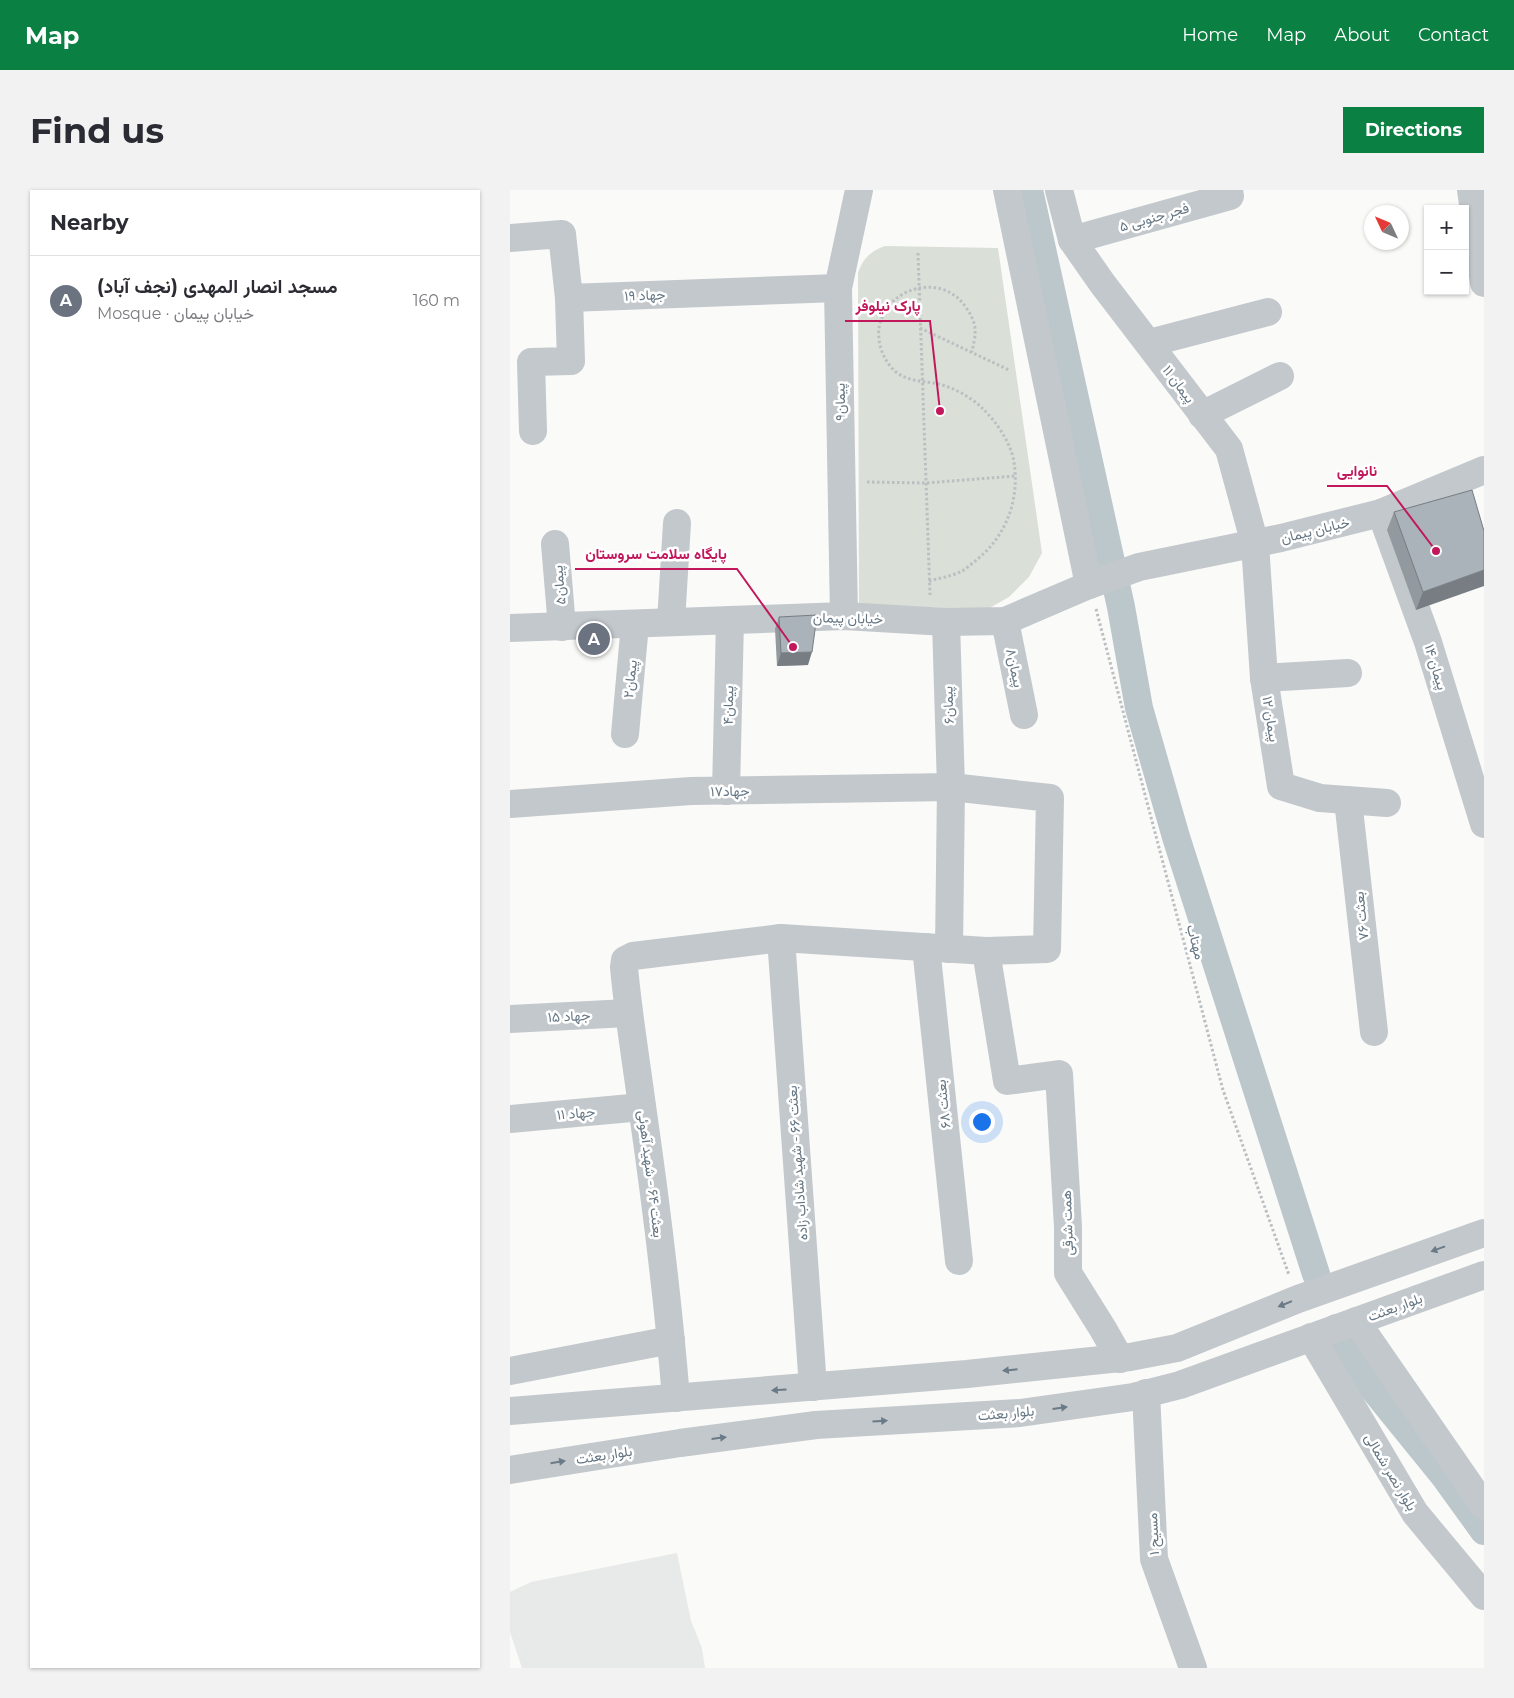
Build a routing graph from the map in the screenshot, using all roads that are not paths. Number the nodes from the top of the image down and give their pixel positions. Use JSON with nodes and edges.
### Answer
{"nodes":[{"id":1,"x":859,"y":190,"type":"edge"},
{"id":2,"x":1008,"y":190,"type":"edge"},
{"id":3,"x":1059,"y":190,"type":"edge"},
{"id":4,"x":1230,"y":190,"type":"edge"},
{"id":5,"x":1471,"y":190,"type":"edge"},
{"id":6,"x":510,"y":238,"type":"edge"},
{"id":7,"x":1072,"y":240,"type":"junction"},
{"id":8,"x":1484,"y":283,"type":"edge"},
{"id":9,"x":838,"y":288,"type":"junction"},
{"id":10,"x":569,"y":298,"type":"junction"},
{"id":11,"x":1268,"y":312,"type":"dead end"},
{"id":12,"x":1149,"y":344,"type":"junction"},
{"id":13,"x":1280,"y":376,"type":"dead end"},
{"id":14,"x":1202,"y":415,"type":"junction"},
{"id":15,"x":533,"y":431,"type":"dead end"},
{"id":16,"x":1484,"y":470,"type":"edge"},
{"id":17,"x":1381,"y":513,"type":"junction"},
{"id":18,"x":677,"y":523,"type":"dead end"},
{"id":19,"x":555,"y":544,"type":"dead end"},
{"id":20,"x":1255,"y":544,"type":"junction"},
{"id":21,"x":1096,"y":582,"type":"junction"},
{"id":22,"x":844,"y":616,"type":"junction"},
{"id":23,"x":730,"y":620,"type":"junction"},
{"id":24,"x":938,"y":621,"type":"junction"},
{"id":25,"x":1005,"y":621,"type":"junction"},
{"id":26,"x":672,"y":622,"type":"junction"},
{"id":27,"x":635,"y":624,"type":"junction"},
{"id":28,"x":562,"y":626,"type":"junction"},
{"id":29,"x":510,"y":628,"type":"edge"},
{"id":30,"x":1348,"y":673,"type":"dead end"},
{"id":31,"x":1264,"y":678,"type":"junction"},
{"id":32,"x":1024,"y":715,"type":"dead end"},
{"id":33,"x":625,"y":734,"type":"dead end"},
{"id":34,"x":951,"y":787,"type":"junction"},
{"id":35,"x":726,"y":791,"type":"junction"},
{"id":36,"x":1348,"y":800,"type":"junction"},
{"id":37,"x":1387,"y":802,"type":"dead end"},
{"id":38,"x":510,"y":804,"type":"edge"},
{"id":39,"x":1484,"y":824,"type":"edge"},
{"id":40,"x":782,"y":938,"type":"junction"},
{"id":41,"x":938,"y":948,"type":"junction"},
{"id":42,"x":986,"y":951,"type":"junction"},
{"id":43,"x":628,"y":1013,"type":"junction"},
{"id":44,"x":510,"y":1019,"type":"edge"},
{"id":45,"x":1374,"y":1032,"type":"dead end"},
{"id":46,"x":642,"y":1107,"type":"junction"},
{"id":47,"x":510,"y":1119,"type":"edge"},
{"id":48,"x":1484,"y":1233,"type":"edge"},
{"id":49,"x":959,"y":1261,"type":"dead end"},
{"id":50,"x":1484,"y":1275,"type":"edge"},
{"id":51,"x":1356,"y":1321,"type":"junction"},
{"id":52,"x":1311,"y":1337,"type":"junction"},
{"id":53,"x":671,"y":1340,"type":"junction"},
{"id":54,"x":1120,"y":1358,"type":"junction"},
{"id":55,"x":510,"y":1371,"type":"edge"},
{"id":56,"x":813,"y":1387,"type":"junction"},
{"id":57,"x":1146,"y":1393,"type":"junction"},
{"id":58,"x":676,"y":1398,"type":"junction"},
{"id":59,"x":510,"y":1411,"type":"edge"},
{"id":60,"x":510,"y":1470,"type":"edge"},
{"id":61,"x":1484,"y":1506,"type":"edge"},
{"id":62,"x":1484,"y":1596,"type":"edge"},
{"id":63,"x":1193,"y":1668,"type":"edge"}],
"edges":[{"from":1,"to":9,"type":"street","name":"پیمان۹"},
{"from":2,"to":21,"type":"street"},
{"from":3,"to":7,"type":"street"},
{"from":4,"to":7,"type":"street","name":"فجر جنوبی ۵"},
{"from":5,"to":8,"type":"street"},
{"from":6,"to":10,"type":"street"},
{"from":7,"to":12,"type":"street","name":"پیمان ۱۱"},
{"from":9,"to":10,"type":"street","name":"جهاد ۱۹"},
{"from":9,"to":22,"type":"street","name":"پیمان۹"},
{"from":10,"to":15,"type":"street"},
{"from":11,"to":12,"type":"street"},
{"from":12,"to":14,"type":"street","name":"پیمان ۱۱"},
{"from":13,"to":14,"type":"street"},
{"from":14,"to":20,"type":"street","name":"پیمان ۱۱"},
{"from":16,"to":17,"type":"street","name":"خیابان پیمان"},
{"from":17,"to":20,"type":"street","name":"خیابان پیمان"},
{"from":17,"to":39,"type":"street","name":"پیمان ۱۴"},
{"from":18,"to":26,"type":"street"},
{"from":19,"to":28,"type":"street","name":"پیمان۵"},
{"from":20,"to":21,"type":"street","name":"خیابان پیمان"},
{"from":20,"to":31,"type":"street","name":"پیمان ۱۲"},
{"from":21,"to":25,"type":"street","name":"خیابان پیمان"},
{"from":22,"to":23,"type":"street","name":"خیابان پیمان"},
{"from":22,"to":24,"type":"street","name":"خیابان پیمان"},
{"from":23,"to":26,"type":"street","name":"خیابان پیمان"},
{"from":23,"to":35,"type":"street","name":"پیمان۴"},
{"from":24,"to":25,"type":"street","name":"خیابان پیمان"},
{"from":24,"to":34,"type":"street","name":"پیمان۶"},
{"from":25,"to":32,"type":"street","name":"پیمان۸"},
{"from":26,"to":27,"type":"street","name":"خیابان پیمان"},
{"from":27,"to":28,"type":"street","name":"خیابان پیمان"},
{"from":27,"to":33,"type":"street","name":"پیمان۲"},
{"from":28,"to":29,"type":"street","name":"خیابان پیمان"},
{"from":30,"to":31,"type":"street"},
{"from":31,"to":36,"type":"street","name":"پیمان ۱۲"},
{"from":34,"to":35,"type":"street","name":"جهاد۱۷"},
{"from":34,"to":41,"type":"street","name":"پیمان۶"},
{"from":34,"to":42,"type":"street","name":"جهاد۱۷"},
{"from":35,"to":38,"type":"street","name":"جهاد۱۷"},
{"from":36,"to":37,"type":"street","name":"پیمان ۱۲"},
{"from":36,"to":45,"type":"street","name":"بعثت ۷۶"},
{"from":40,"to":41,"type":"street"},
{"from":40,"to":43,"type":"street","name":"بعثت ۶۴ - شهید آهوئی"},
{"from":40,"to":56,"type":"street","name":"بعثت ۶۶ - شهید شاداب زاده"},
{"from":41,"to":42,"type":"street"},
{"from":41,"to":49,"type":"street","name":"بعثت ۶۸"},
{"from":42,"to":54,"type":"street","name":"همت شرقی"},
{"from":43,"to":44,"type":"street","name":"جهاد ۱۵"},
{"from":43,"to":46,"type":"street","name":"بعثت ۶۴ - شهید آهوئی"},
{"from":46,"to":47,"type":"street","name":"جهاد ۱۱"},
{"from":46,"to":53,"type":"street","name":"بعثت ۶۴ - شهید آهوئی"},
{"from":48,"to":54,"type":"street","one_way":true},
{"from":50,"to":51,"type":"street","name":"بلوار بعثت"},
{"from":51,"to":52,"type":"street","name":"بلوار بعثت"},
{"from":51,"to":61,"type":"street"},
{"from":52,"to":57,"type":"street","name":"بلوار بعثت"},
{"from":52,"to":62,"type":"street","name":"بلوار نصر شمالی"},
{"from":53,"to":55,"type":"street"},
{"from":53,"to":58,"type":"street","name":"بعثت ۶۴ - شهید آهوئی"},
{"from":54,"to":56,"type":"street","one_way":true},
{"from":56,"to":58,"type":"street","one_way":true},
{"from":60,"to":57,"type":"street","name":"بلوار بعثت","one_way":true},
{"from":57,"to":63,"type":"street","name":"مسیح ۱"},
{"from":58,"to":59,"type":"street"}]}
